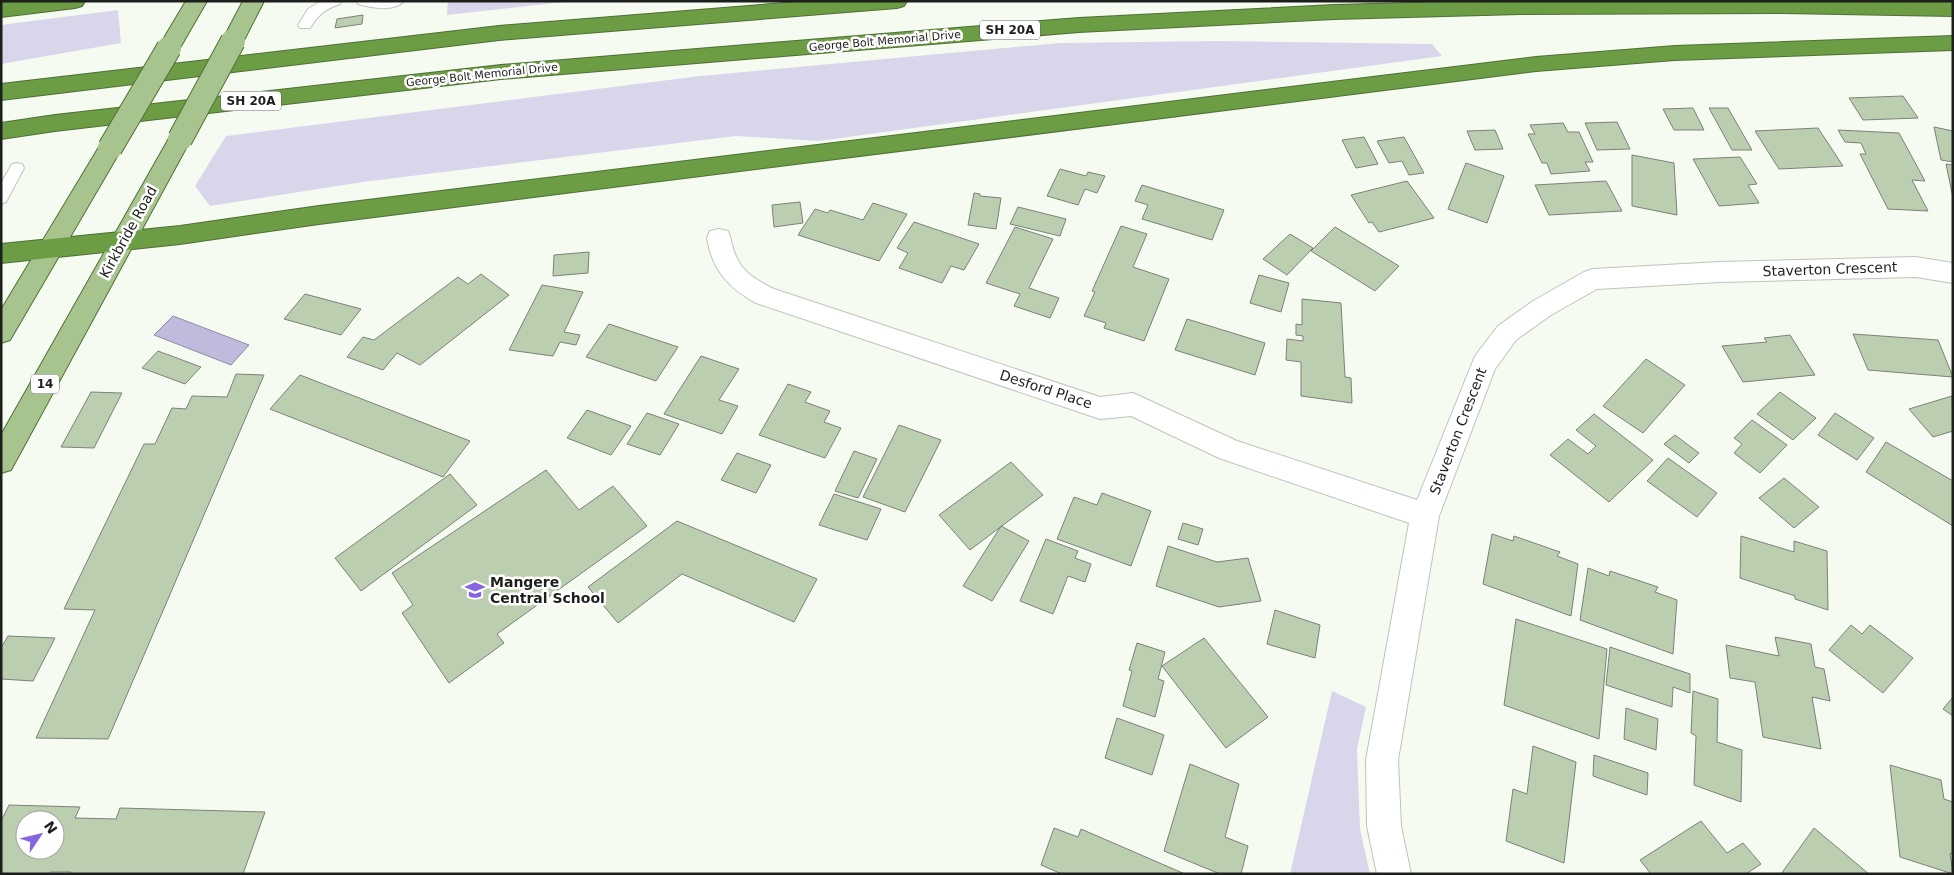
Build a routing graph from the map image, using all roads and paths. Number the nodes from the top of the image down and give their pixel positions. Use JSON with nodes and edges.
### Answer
{"nodes":[{"id":1,"x":75,"y":1,"type":"edge"},
{"id":2,"x":197,"y":1,"type":"edge"},
{"id":3,"x":254,"y":1,"type":"edge"},
{"id":4,"x":334,"y":1,"type":"edge"},
{"id":5,"x":363,"y":1,"type":"edge"},
{"id":6,"x":398,"y":1,"type":"edge"},
{"id":7,"x":897,"y":1,"type":"edge"},
{"id":8,"x":1953,"y":9,"type":"edge"},
{"id":9,"x":1,"y":10,"type":"edge"},
{"id":10,"x":305,"y":25,"type":"dead end"},
{"id":11,"x":1953,"y":43,"type":"edge"},
{"id":12,"x":1,"y":92,"type":"edge"},
{"id":13,"x":1,"y":131,"type":"edge"},
{"id":14,"x":17,"y":168,"type":"dead end"},
{"id":15,"x":1,"y":198,"type":"edge"},
{"id":16,"x":719,"y":238,"type":"dead end"},
{"id":17,"x":124,"y":240,"type":"junction"},
{"id":18,"x":52,"y":249,"type":"junction"},
{"id":19,"x":1,"y":254,"type":"edge"},
{"id":20,"x":1953,"y":274,"type":"edge"},
{"id":21,"x":1,"y":333,"type":"edge"},
{"id":22,"x":1,"y":461,"type":"edge"},
{"id":23,"x":1425,"y":516,"type":"junction"},
{"id":24,"x":1394,"y":874,"type":"edge"}],
"edges":[{"from":1,"to":9,"type":"highway"},
{"from":2,"to":18,"type":"main road","bridge":true},
{"from":3,"to":17,"type":"main road","name":"Kirkbride Road","number":"14","bridge":true},
{"from":4,"to":10,"type":"lane"},
{"from":5,"to":6,"type":"lane"},
{"from":7,"to":12,"type":"highway"},
{"from":8,"to":13,"type":"highway","name":"George Bolt Memorial Drive","number":"SH 20A"},
{"from":11,"to":17,"type":"highway"},
{"from":14,"to":15,"type":"lane"},
{"from":16,"to":23,"type":"street","name":"Desford Place"},
{"from":17,"to":18,"type":"highway"},
{"from":17,"to":22,"type":"main road","name":"Kirkbride Road","number":"14"},
{"from":18,"to":19,"type":"highway"},
{"from":18,"to":21,"type":"main road"},
{"from":20,"to":23,"type":"street","name":"Staverton Crescent"},
{"from":23,"to":24,"type":"street","name":"Staverton Crescent"}]}
